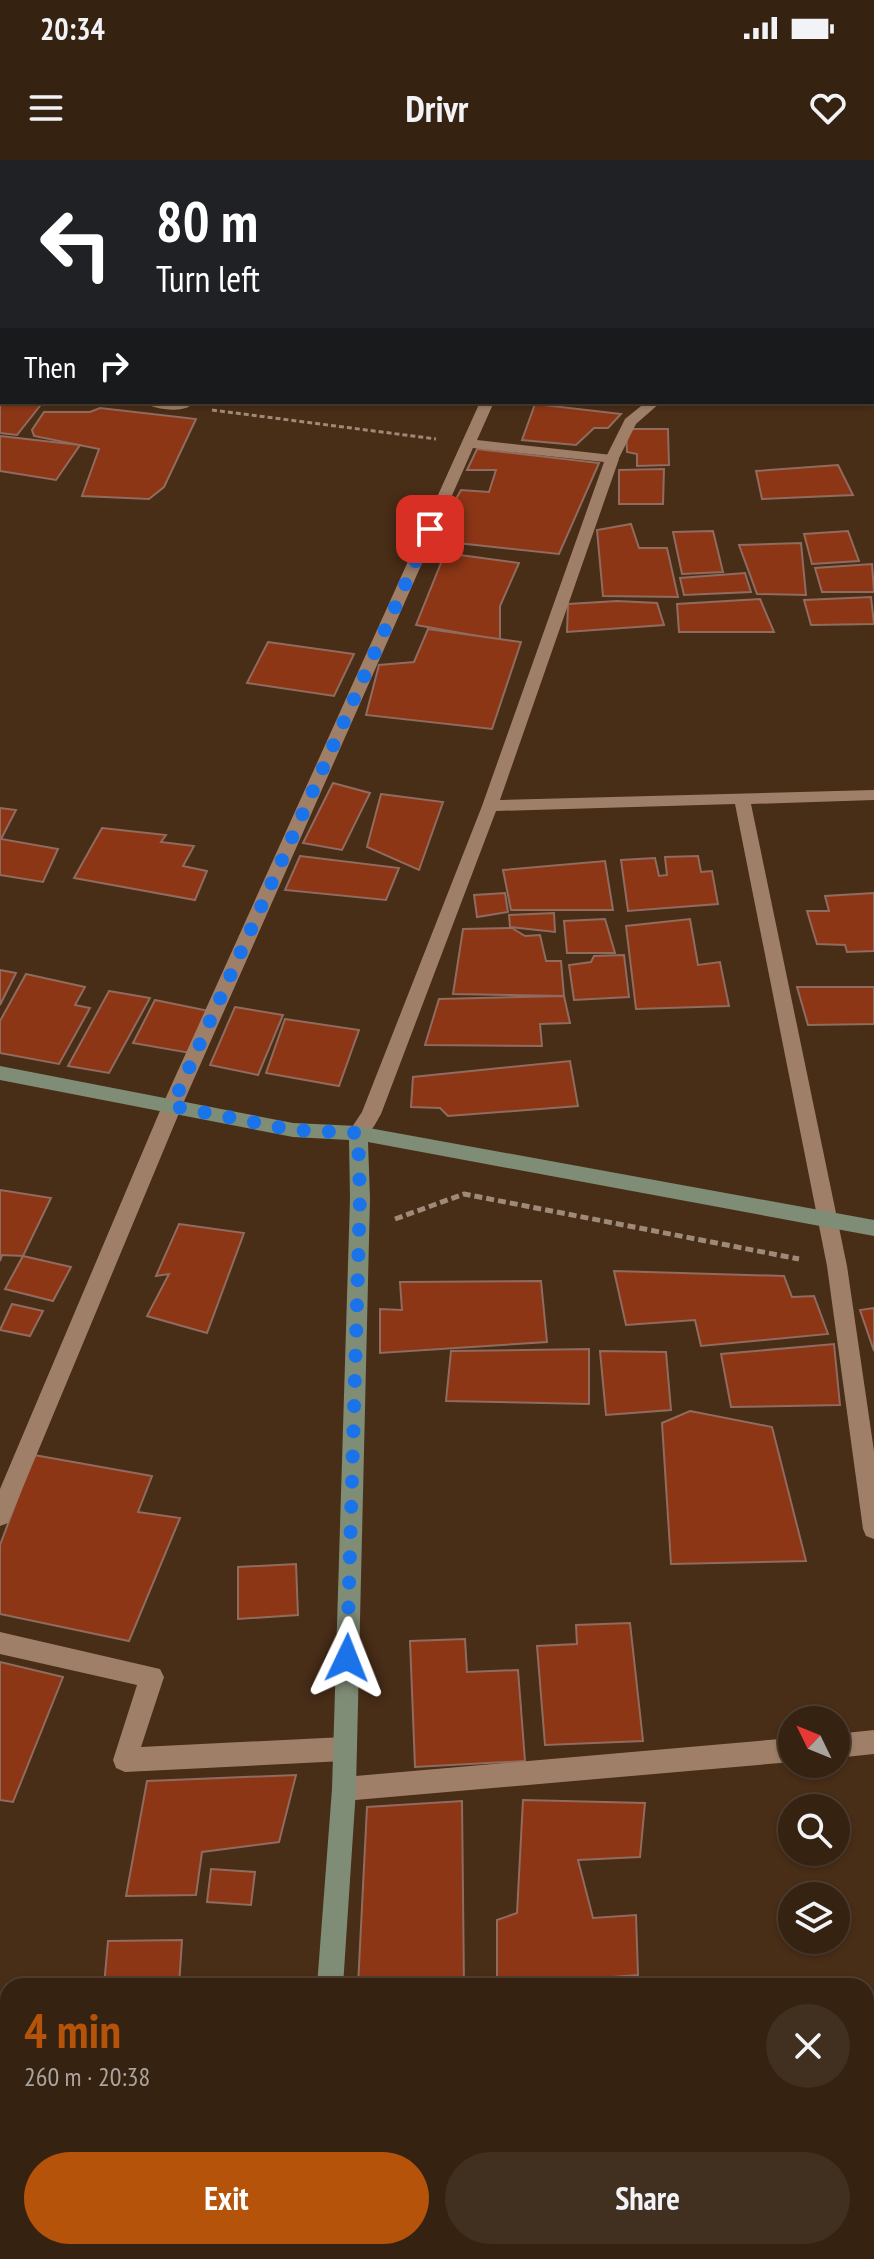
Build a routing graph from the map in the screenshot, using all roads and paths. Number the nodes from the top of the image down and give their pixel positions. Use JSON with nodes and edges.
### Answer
{"nodes":[{"id":1,"x":166,"y":404,"type":"edge"},
{"id":2,"x":486,"y":404,"type":"edge"},
{"id":3,"x":652,"y":404,"type":"edge"},
{"id":4,"x":183,"y":406,"type":"joint"},
{"id":5,"x":468,"y":443,"type":"junction"},
{"id":6,"x":612,"y":459,"type":"junction"},
{"id":7,"x":874,"y":795,"type":"edge"},
{"id":8,"x":742,"y":799,"type":"junction"},
{"id":9,"x":490,"y":806,"type":"junction"},
{"id":10,"x":0,"y":1073,"type":"edge"},
{"id":11,"x":172,"y":1106,"type":"junction"},
{"id":12,"x":358,"y":1133,"type":"junction"},
{"id":13,"x":825,"y":1217,"type":"junction"},
{"id":14,"x":874,"y":1228,"type":"edge"},
{"id":15,"x":359,"y":1232,"type":"junction"},
{"id":16,"x":837,"y":1266,"type":"junction"},
{"id":17,"x":0,"y":1516,"type":"edge"},
{"id":18,"x":874,"y":1529,"type":"edge"},
{"id":19,"x":0,"y":1643,"type":"edge"},
{"id":20,"x":874,"y":1742,"type":"edge"},
{"id":21,"x":850,"y":1745,"type":"edge"},
{"id":22,"x":344,"y":1749,"type":"junction"},
{"id":23,"x":778,"y":1751,"type":"edge"},
{"id":24,"x":344,"y":1789,"type":"junction"},
{"id":25,"x":331,"y":1978,"type":"edge"}],
"edges":[{"from":1,"to":4,"type":"street"},
{"from":2,"to":5,"type":"street"},
{"from":3,"to":6,"type":"street"},
{"from":4,"to":5,"type":"path"},
{"from":5,"to":6,"type":"street"},
{"from":5,"to":11,"type":"street"},
{"from":6,"to":9,"type":"street"},
{"from":7,"to":8,"type":"street"},
{"from":8,"to":9,"type":"street"},
{"from":8,"to":13,"type":"street"},
{"from":9,"to":12,"type":"street"},
{"from":10,"to":11,"type":"street"},
{"from":11,"to":12,"type":"street"},
{"from":11,"to":17,"type":"street"},
{"from":12,"to":13,"type":"street"},
{"from":12,"to":15,"type":"street"},
{"from":13,"to":14,"type":"street"},
{"from":13,"to":16,"type":"street"},
{"from":15,"to":16,"type":"path"},
{"from":15,"to":22,"type":"street"},
{"from":16,"to":18,"type":"street"},
{"from":19,"to":22,"type":"street"},
{"from":20,"to":21,"type":"street"},
{"from":22,"to":24,"type":"street"},
{"from":23,"to":24,"type":"street"},
{"from":24,"to":25,"type":"street"}]}
